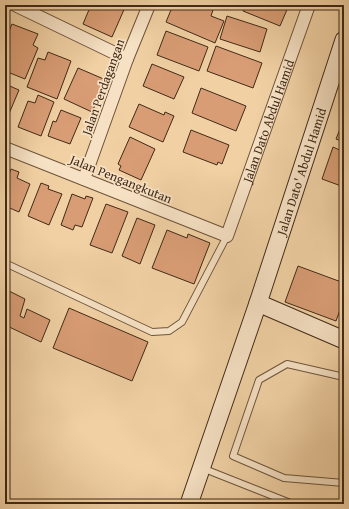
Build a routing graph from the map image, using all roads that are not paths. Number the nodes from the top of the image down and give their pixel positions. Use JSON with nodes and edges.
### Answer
{"nodes":[{"id":1,"x":15,"y":5,"type":"edge"},
{"id":2,"x":150,"y":5,"type":"edge"},
{"id":3,"x":309,"y":5,"type":"edge"},
{"id":4,"x":344,"y":40,"type":"edge"},
{"id":5,"x":127,"y":60,"type":"junction"},
{"id":6,"x":5,"y":148,"type":"edge"},
{"id":7,"x":84,"y":179,"type":"junction"},
{"id":8,"x":227,"y":236,"type":"junction"},
{"id":9,"x":5,"y":263,"type":"edge"},
{"id":10,"x":258,"y":303,"type":"junction"},
{"id":11,"x":344,"y":340,"type":"edge"},
{"id":12,"x":344,"y":377,"type":"edge"},
{"id":13,"x":201,"y":468,"type":"junction"},
{"id":14,"x":344,"y":483,"type":"edge"},
{"id":15,"x":189,"y":504,"type":"edge"},
{"id":16,"x":294,"y":504,"type":"edge"}],
"edges":[{"from":1,"to":5,"type":"street"},
{"from":2,"to":5,"type":"street","name":"Jalan Perdagangan"},
{"from":3,"to":8,"type":"street","name":"Jalan Dato Abdul Hamid"},
{"from":4,"to":10,"type":"street","name":"Jalan Dato' Abdul Hamid"},
{"from":5,"to":7,"type":"street","name":"Jalan Perdagangan"},
{"from":6,"to":7,"type":"street","name":"Jalan Pengangkutan"},
{"from":7,"to":8,"type":"street","name":"Jalan Pengangkutan"},
{"from":8,"to":9,"type":"lane"},
{"from":10,"to":11,"type":"street"},
{"from":10,"to":13,"type":"street"},
{"from":12,"to":14,"type":"lane"},
{"from":13,"to":15,"type":"street"},
{"from":13,"to":16,"type":"lane"}]}
